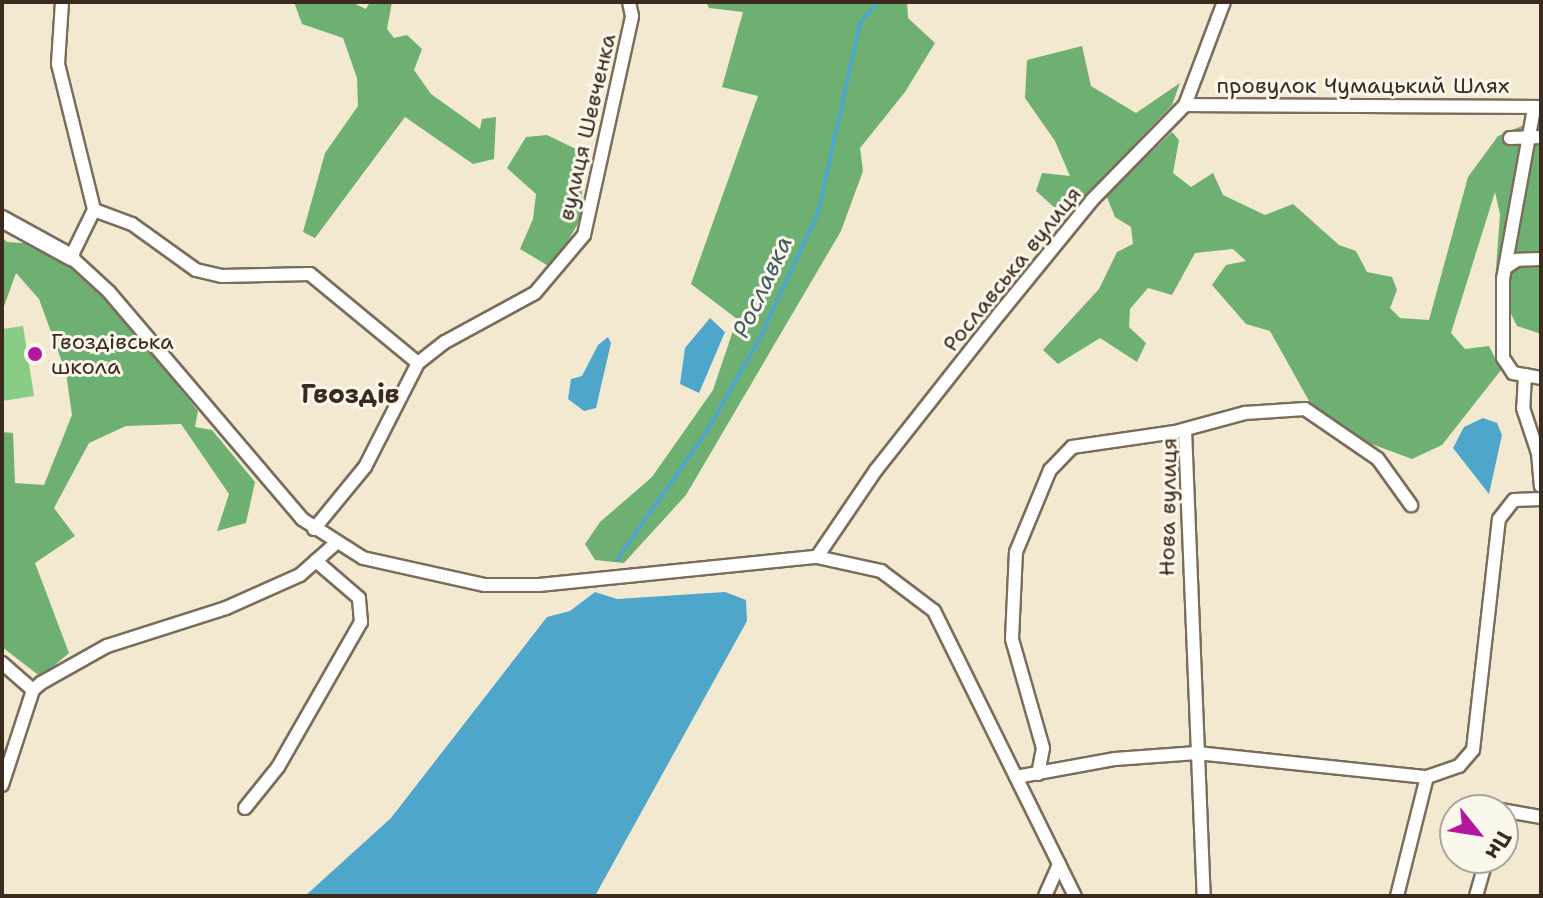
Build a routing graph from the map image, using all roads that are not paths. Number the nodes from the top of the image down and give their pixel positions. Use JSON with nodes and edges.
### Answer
{"nodes":[{"id":1,"x":62,"y":2,"type":"edge"},
{"id":2,"x":629,"y":2,"type":"edge"},
{"id":3,"x":1224,"y":2,"type":"edge"},
{"id":4,"x":1185,"y":105,"type":"junction"},
{"id":5,"x":1538,"y":107,"type":"edge"},
{"id":6,"x":1536,"y":137,"type":"edge"},
{"id":7,"x":1510,"y":138,"type":"dead end"},
{"id":8,"x":94,"y":210,"type":"junction"},
{"id":9,"x":2,"y":219,"type":"edge"},
{"id":10,"x":71,"y":257,"type":"junction"},
{"id":11,"x":1541,"y":259,"type":"edge"},
{"id":12,"x":1505,"y":268,"type":"junction"},
{"id":13,"x":418,"y":363,"type":"junction"},
{"id":14,"x":1525,"y":375,"type":"junction"},
{"id":15,"x":1541,"y":378,"type":"edge"},
{"id":16,"x":1185,"y":430,"type":"junction"},
{"id":17,"x":1541,"y":486,"type":"edge"},
{"id":18,"x":1541,"y":499,"type":"edge"},
{"id":19,"x":1411,"y":505,"type":"dead end"},
{"id":20,"x":314,"y":529,"type":"junction"},
{"id":21,"x":335,"y":544,"type":"junction"},
{"id":22,"x":817,"y":557,"type":"junction"},
{"id":23,"x":316,"y":561,"type":"junction"},
{"id":24,"x":2,"y":663,"type":"edge"},
{"id":25,"x":33,"y":690,"type":"junction"},
{"id":26,"x":1197,"y":753,"type":"junction"},
{"id":27,"x":1038,"y":774,"type":"junction"},
{"id":28,"x":1016,"y":777,"type":"junction"},
{"id":29,"x":1427,"y":777,"type":"junction"},
{"id":30,"x":2,"y":785,"type":"edge"},
{"id":31,"x":245,"y":808,"type":"dead end"},
{"id":32,"x":1519,"y":813,"type":"edge"},
{"id":33,"x":1541,"y":817,"type":"edge"},
{"id":34,"x":1059,"y":864,"type":"junction"},
{"id":35,"x":1482,"y":874,"type":"edge"},
{"id":36,"x":1045,"y":896,"type":"edge"},
{"id":37,"x":1075,"y":896,"type":"edge"},
{"id":38,"x":1204,"y":896,"type":"edge"},
{"id":39,"x":1397,"y":896,"type":"edge"},
{"id":40,"x":1476,"y":896,"type":"edge"}],
"edges":[{"from":1,"to":8,"type":"street"},
{"from":2,"to":13,"type":"street","name":"вулиця Шевченка"},
{"from":3,"to":4,"type":"street","name":"Рославська вулиця"},
{"from":4,"to":5,"type":"street","name":"провулок Чумацький Шлях"},
{"from":4,"to":22,"type":"street","name":"Рославська вулиця"},
{"from":5,"to":6,"type":"street"},
{"from":6,"to":7,"type":"street"},
{"from":6,"to":12,"type":"street"},
{"from":8,"to":10,"type":"street"},
{"from":8,"to":13,"type":"street"},
{"from":9,"to":10,"type":"street"},
{"from":10,"to":20,"type":"street"},
{"from":11,"to":12,"type":"street"},
{"from":12,"to":14,"type":"street"},
{"from":13,"to":20,"type":"street","name":"вулиця Шевченка"},
{"from":14,"to":15,"type":"street"},
{"from":14,"to":17,"type":"street"},
{"from":16,"to":19,"type":"street","name":"Нова вулиця"},
{"from":16,"to":26,"type":"street","name":"Нова вулиця"},
{"from":16,"to":27,"type":"street"},
{"from":18,"to":29,"type":"street"},
{"from":20,"to":21,"type":"street"},
{"from":21,"to":22,"type":"street"},
{"from":21,"to":23,"type":"street"},
{"from":22,"to":28,"type":"street"},
{"from":23,"to":25,"type":"street"},
{"from":23,"to":31,"type":"street"},
{"from":24,"to":25,"type":"street"},
{"from":25,"to":30,"type":"street"},
{"from":26,"to":27,"type":"street"},
{"from":26,"to":29,"type":"street"},
{"from":26,"to":38,"type":"street","name":"Нова вулиця"},
{"from":27,"to":28,"type":"street"},
{"from":28,"to":34,"type":"street"},
{"from":29,"to":39,"type":"street"},
{"from":32,"to":33,"type":"street"},
{"from":34,"to":36,"type":"street"},
{"from":34,"to":37,"type":"street"},
{"from":35,"to":40,"type":"street"}]}
